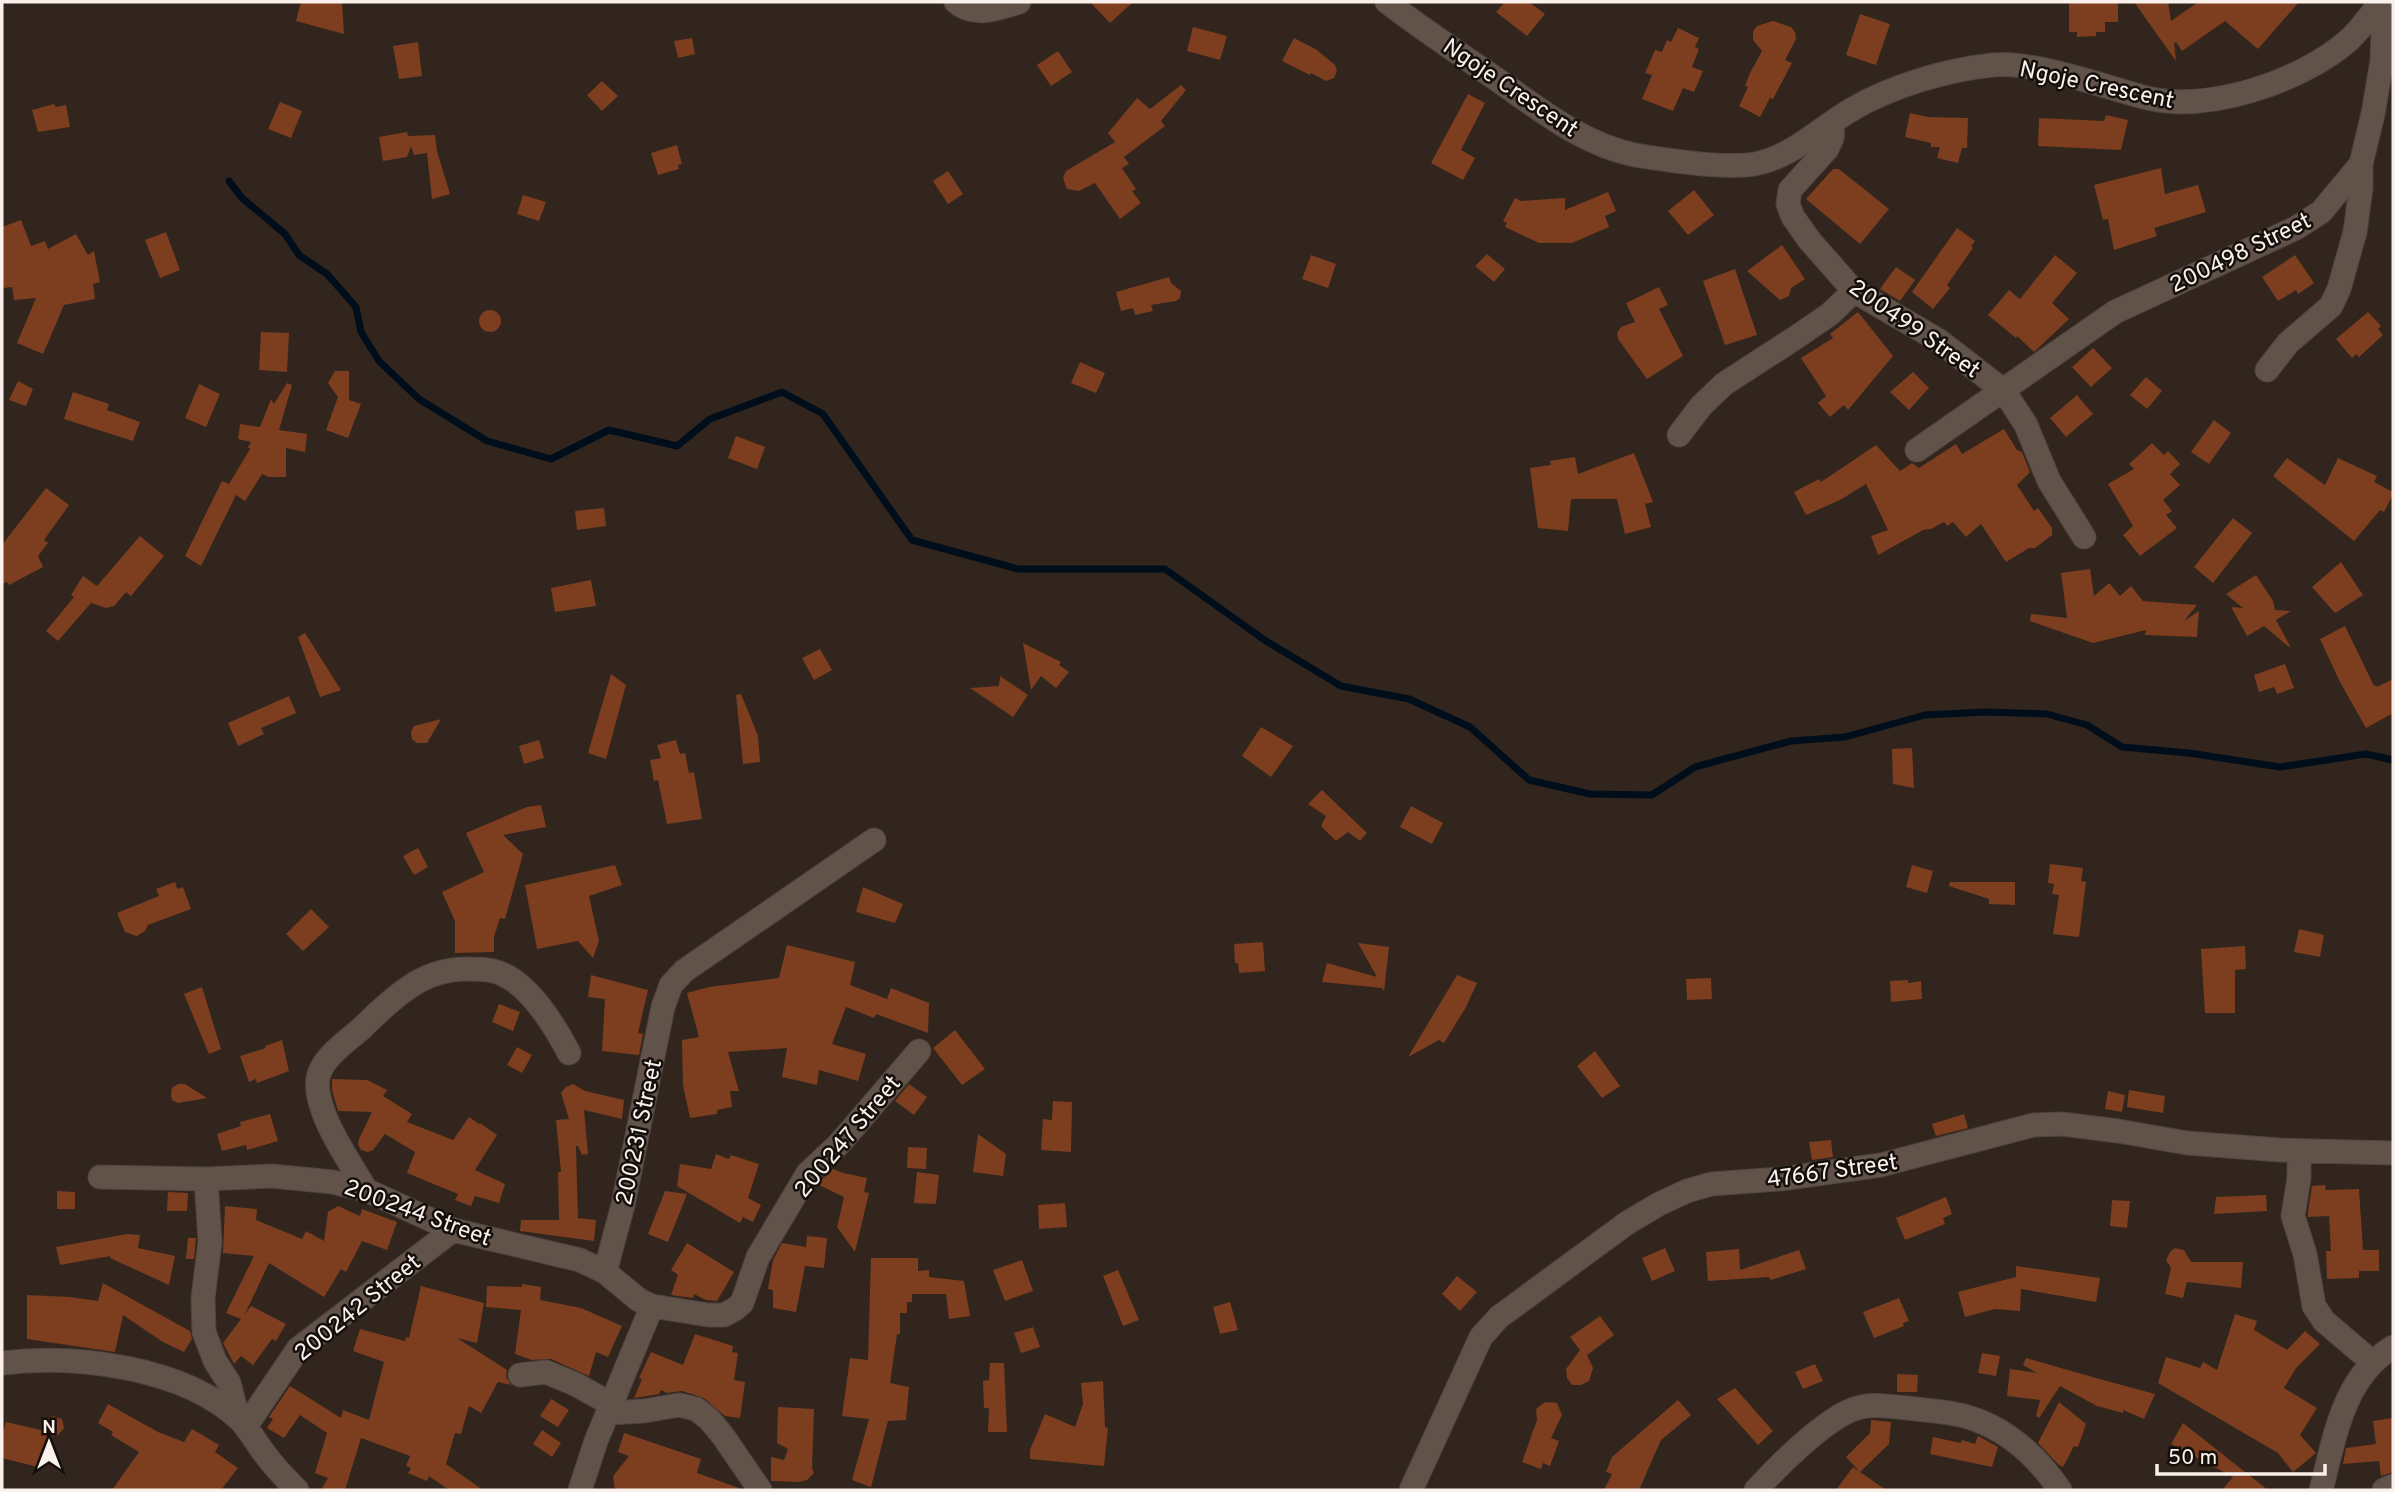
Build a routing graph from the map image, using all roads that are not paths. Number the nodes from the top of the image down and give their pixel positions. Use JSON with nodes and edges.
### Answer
{"nodes":[{"id":1,"x":956,"y":2,"type":"edge"},
{"id":2,"x":1019,"y":2,"type":"edge"},
{"id":3,"x":1387,"y":2,"type":"edge"},
{"id":4,"x":2383,"y":2,"type":"edge"},
{"id":5,"x":1833,"y":122,"type":"junction"},
{"id":6,"x":2361,"y":164,"type":"junction"},
{"id":7,"x":1854,"y":291,"type":"junction"},
{"id":8,"x":2267,"y":370,"type":"dead end"},
{"id":9,"x":2004,"y":391,"type":"junction"},
{"id":10,"x":1679,"y":435,"type":"dead end"},
{"id":11,"x":1917,"y":450,"type":"dead end"},
{"id":12,"x":2084,"y":537,"type":"dead end"},
{"id":13,"x":874,"y":840,"type":"dead end"},
{"id":14,"x":919,"y":1051,"type":"dead end"},
{"id":15,"x":569,"y":1053,"type":"dead end"},
{"id":16,"x":2299,"y":1152,"type":"junction"},
{"id":17,"x":2393,"y":1153,"type":"edge"},
{"id":18,"x":100,"y":1177,"type":"dead end"},
{"id":19,"x":206,"y":1179,"type":"junction"},
{"id":20,"x":366,"y":1190,"type":"junction"},
{"id":21,"x":453,"y":1230,"type":"junction"},
{"id":22,"x":605,"y":1272,"type":"junction"},
{"id":23,"x":652,"y":1306,"type":"junction"},
{"id":24,"x":2393,"y":1346,"type":"edge"},
{"id":25,"x":2372,"y":1362,"type":"junction"},
{"id":26,"x":2,"y":1363,"type":"edge"},
{"id":27,"x":520,"y":1375,"type":"dead end"},
{"id":28,"x":610,"y":1409,"type":"junction"},
{"id":29,"x":242,"y":1422,"type":"junction"},
{"id":30,"x":2393,"y":1486,"type":"edge"},
{"id":31,"x":297,"y":1490,"type":"edge"},
{"id":32,"x":580,"y":1490,"type":"edge"},
{"id":33,"x":760,"y":1490,"type":"edge"},
{"id":34,"x":1411,"y":1490,"type":"edge"},
{"id":35,"x":1756,"y":1490,"type":"edge"},
{"id":36,"x":2060,"y":1490,"type":"edge"},
{"id":37,"x":2321,"y":1490,"type":"edge"},
{"id":38,"x":2384,"y":1490,"type":"edge"}],
"edges":[{"from":1,"to":2,"type":"street"},
{"from":3,"to":5,"type":"street","name":"Ngoje Crescent"},
{"from":4,"to":5,"type":"street","name":"Ngoje Crescent"},
{"from":4,"to":6,"type":"street","name":"200498 Street"},
{"from":5,"to":7,"type":"street","name":"200499 Street"},
{"from":6,"to":8,"type":"street"},
{"from":6,"to":9,"type":"street","name":"200498 Street"},
{"from":7,"to":9,"type":"street","name":"200499 Street"},
{"from":7,"to":10,"type":"street"},
{"from":9,"to":11,"type":"street","name":"200499 Street"},
{"from":9,"to":12,"type":"street","name":"200499 Street"},
{"from":13,"to":22,"type":"street","name":"200231 Street"},
{"from":14,"to":23,"type":"street","name":"200247 Street"},
{"from":15,"to":20,"type":"street"},
{"from":16,"to":17,"type":"street","name":"47667 Street"},
{"from":16,"to":25,"type":"street"},
{"from":16,"to":34,"type":"street","name":"47667 Street"},
{"from":18,"to":19,"type":"street","name":"200244 Street"},
{"from":19,"to":20,"type":"street","name":"200244 Street"},
{"from":19,"to":29,"type":"street"},
{"from":20,"to":21,"type":"street","name":"200244 Street"},
{"from":21,"to":22,"type":"street","name":"200244 Street"},
{"from":21,"to":29,"type":"street","name":"200242 Street"},
{"from":22,"to":23,"type":"street"},
{"from":23,"to":28,"type":"street"},
{"from":24,"to":25,"type":"street"},
{"from":25,"to":37,"type":"street"},
{"from":26,"to":29,"type":"street"},
{"from":27,"to":28,"type":"street"},
{"from":28,"to":32,"type":"street"},
{"from":28,"to":33,"type":"street"},
{"from":29,"to":31,"type":"street"},
{"from":30,"to":38,"type":"street"},
{"from":35,"to":36,"type":"street"}]}
